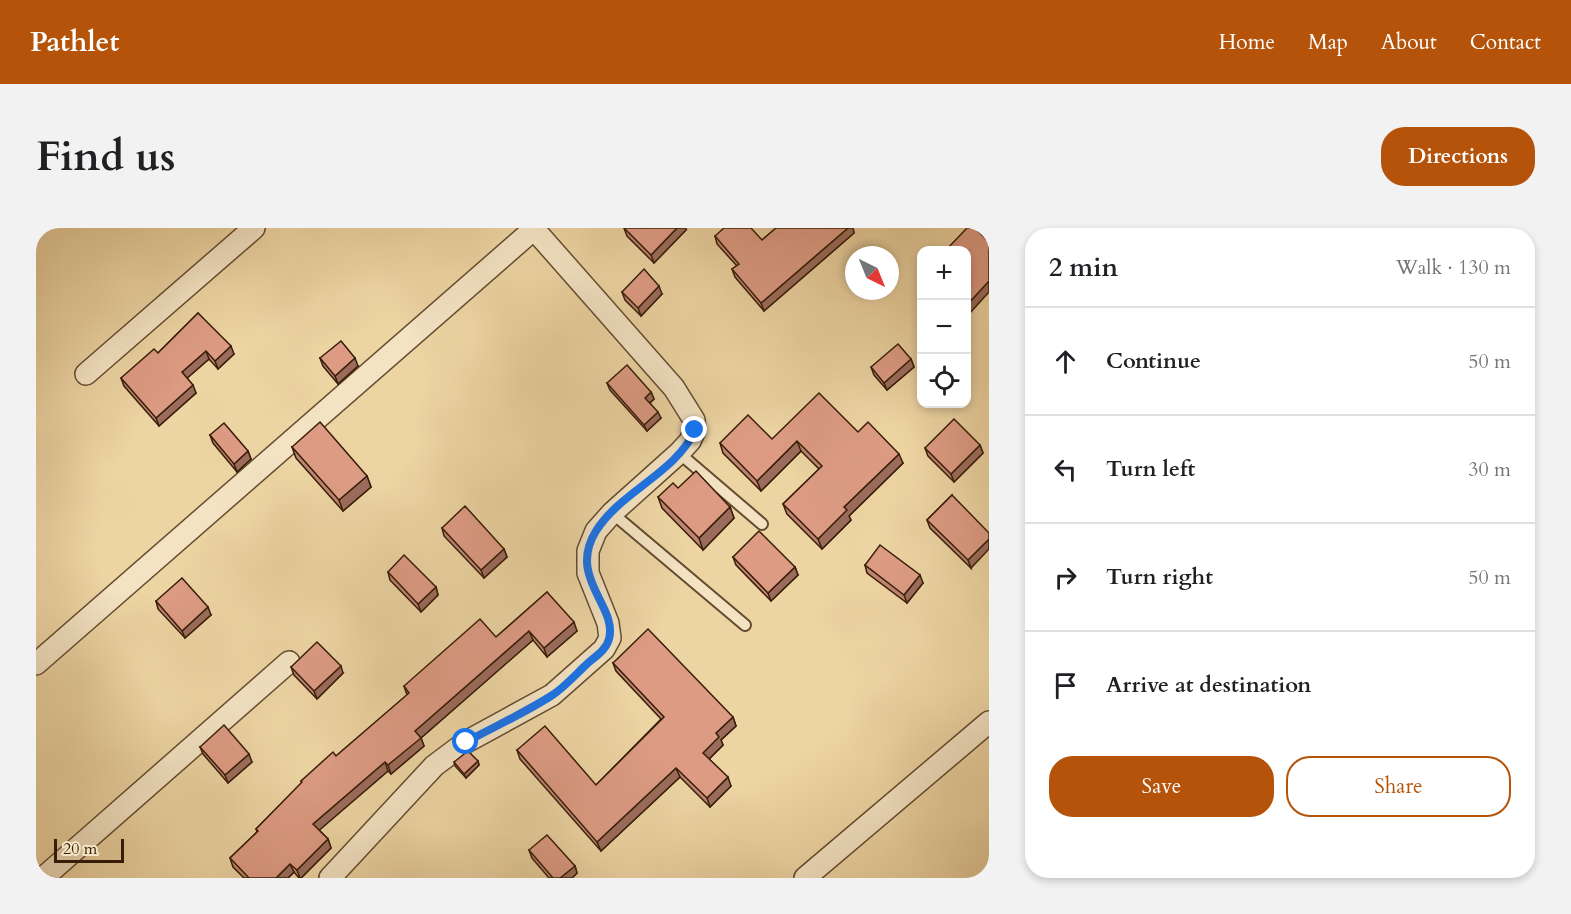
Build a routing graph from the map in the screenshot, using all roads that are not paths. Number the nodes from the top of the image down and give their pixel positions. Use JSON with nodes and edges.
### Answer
{"nodes":[{"id":1,"x":254,"y":228,"type":"edge"},
{"id":2,"x":534,"y":229,"type":"edge"},
{"id":3,"x":86,"y":374,"type":"dead end"},
{"id":4,"x":679,"y":453,"type":"junction"},
{"id":5,"x":612,"y":513,"type":"junction"},
{"id":6,"x":762,"y":524,"type":"dead end"},
{"id":7,"x":745,"y":625,"type":"dead end"},
{"id":8,"x":289,"y":662,"type":"dead end"},
{"id":9,"x":36,"y":664,"type":"edge"},
{"id":10,"x":989,"y":722,"type":"edge"},
{"id":11,"x":43,"y":878,"type":"edge"},
{"id":12,"x":330,"y":878,"type":"edge"},
{"id":13,"x":805,"y":878,"type":"edge"}],
"edges":[{"from":1,"to":3,"type":"street"},
{"from":2,"to":4,"type":"street"},
{"from":2,"to":9,"type":"street"},
{"from":4,"to":5,"type":"street"},
{"from":4,"to":6,"type":"lane"},
{"from":5,"to":7,"type":"lane"},
{"from":5,"to":12,"type":"street"},
{"from":8,"to":11,"type":"street"},
{"from":10,"to":13,"type":"street"}]}
